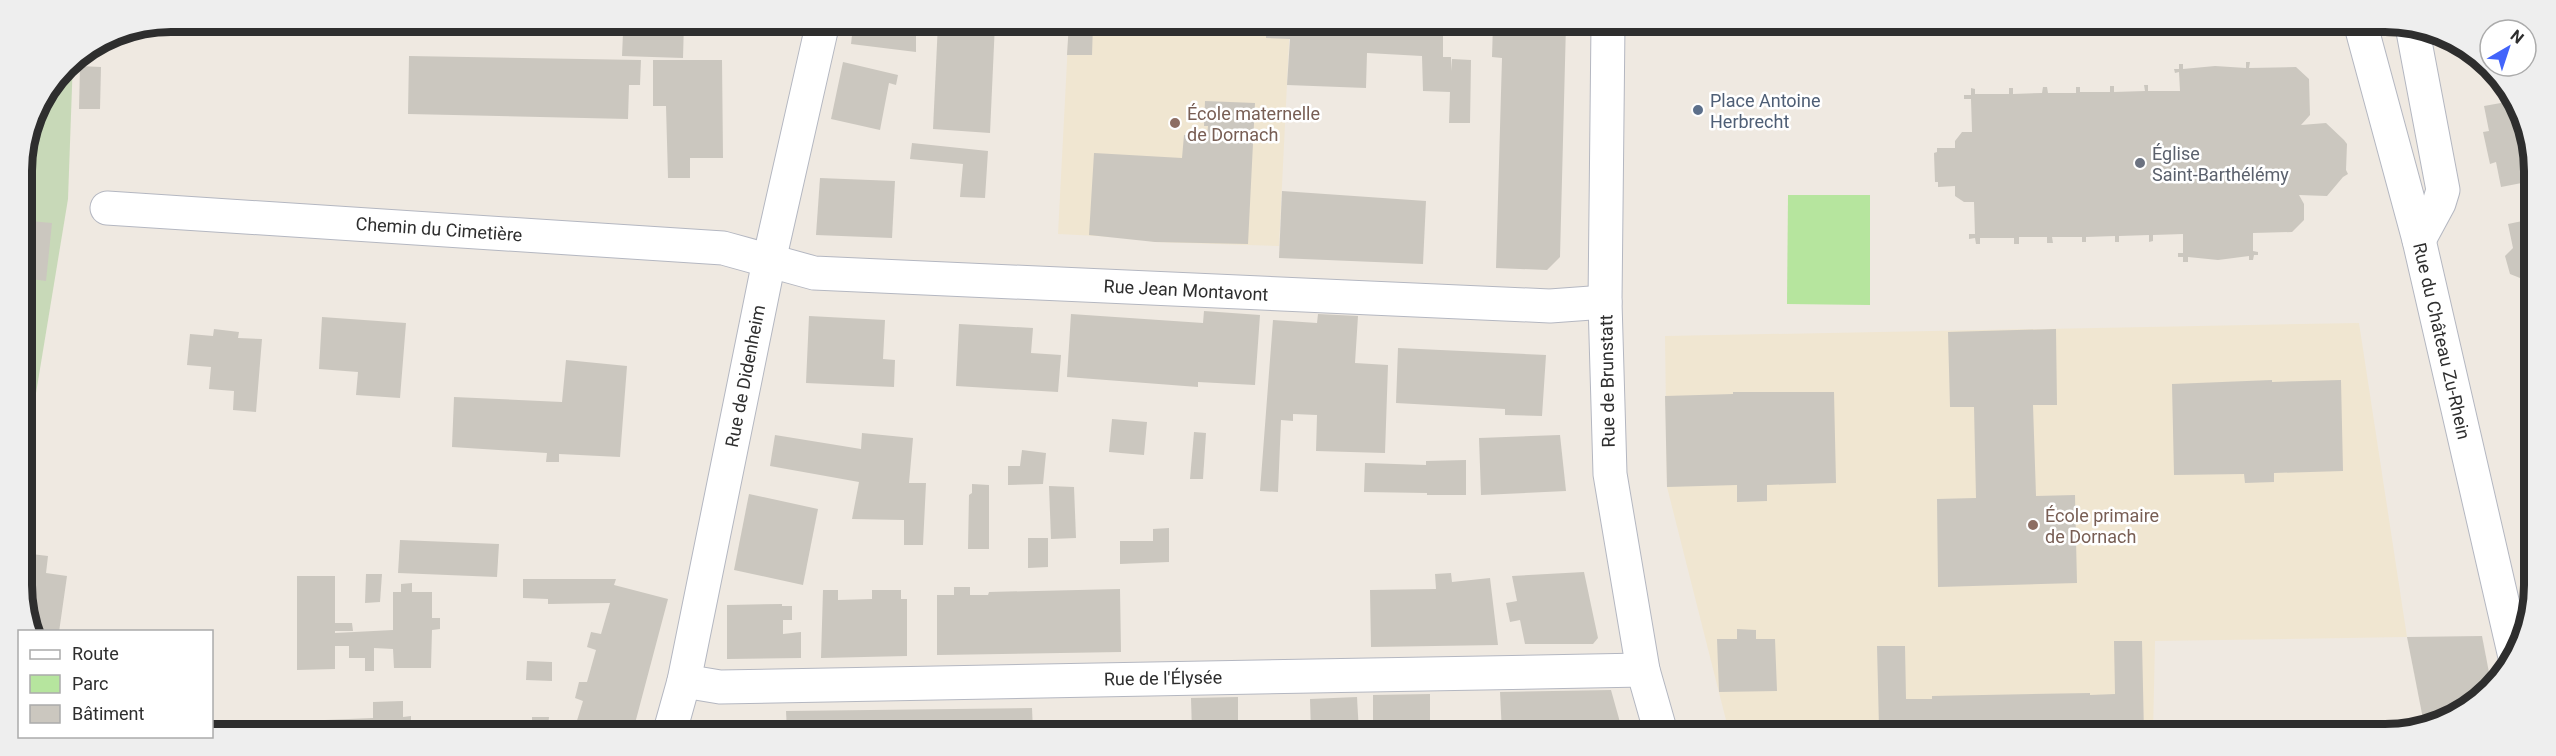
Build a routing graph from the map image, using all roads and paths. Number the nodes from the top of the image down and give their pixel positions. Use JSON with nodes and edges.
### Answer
{"nodes":[{"id":1,"x":821,"y":32,"type":"edge"},
{"id":2,"x":1608,"y":32,"type":"edge"},
{"id":3,"x":2363,"y":32,"type":"edge"},
{"id":4,"x":2414,"y":35,"type":"edge"},
{"id":5,"x":107,"y":208,"type":"dead end"},
{"id":6,"x":2419,"y":240,"type":"junction"},
{"id":7,"x":769,"y":261,"type":"junction"},
{"id":8,"x":1605,"y":302,"type":"junction"},
{"id":9,"x":2512,"y":643,"type":"edge"},
{"id":10,"x":1643,"y":670,"type":"junction"},
{"id":11,"x":684,"y":681,"type":"junction"},
{"id":12,"x":672,"y":724,"type":"edge"},
{"id":13,"x":1658,"y":724,"type":"edge"}],
"edges":[{"from":1,"to":7,"type":"street","name":"Rue de Didenheim"},
{"from":2,"to":8,"type":"street","name":"Rue de Brunstatt"},
{"from":3,"to":6,"type":"street","name":"Rue du Château Zu-Rhein"},
{"from":4,"to":6,"type":"street"},
{"from":5,"to":7,"type":"street","name":"Chemin du Cimetière"},
{"from":6,"to":9,"type":"street","name":"Rue du Château Zu-Rhein"},
{"from":7,"to":8,"type":"street","name":"Rue Jean Montavont"},
{"from":7,"to":11,"type":"street","name":"Rue de Didenheim"},
{"from":8,"to":10,"type":"street","name":"Rue de Brunstatt"},
{"from":10,"to":11,"type":"street","name":"Rue de l'Élysée"},
{"from":10,"to":13,"type":"street","name":"Rue de Brunstatt"},
{"from":11,"to":12,"type":"street","name":"Rue de Didenheim"}]}
